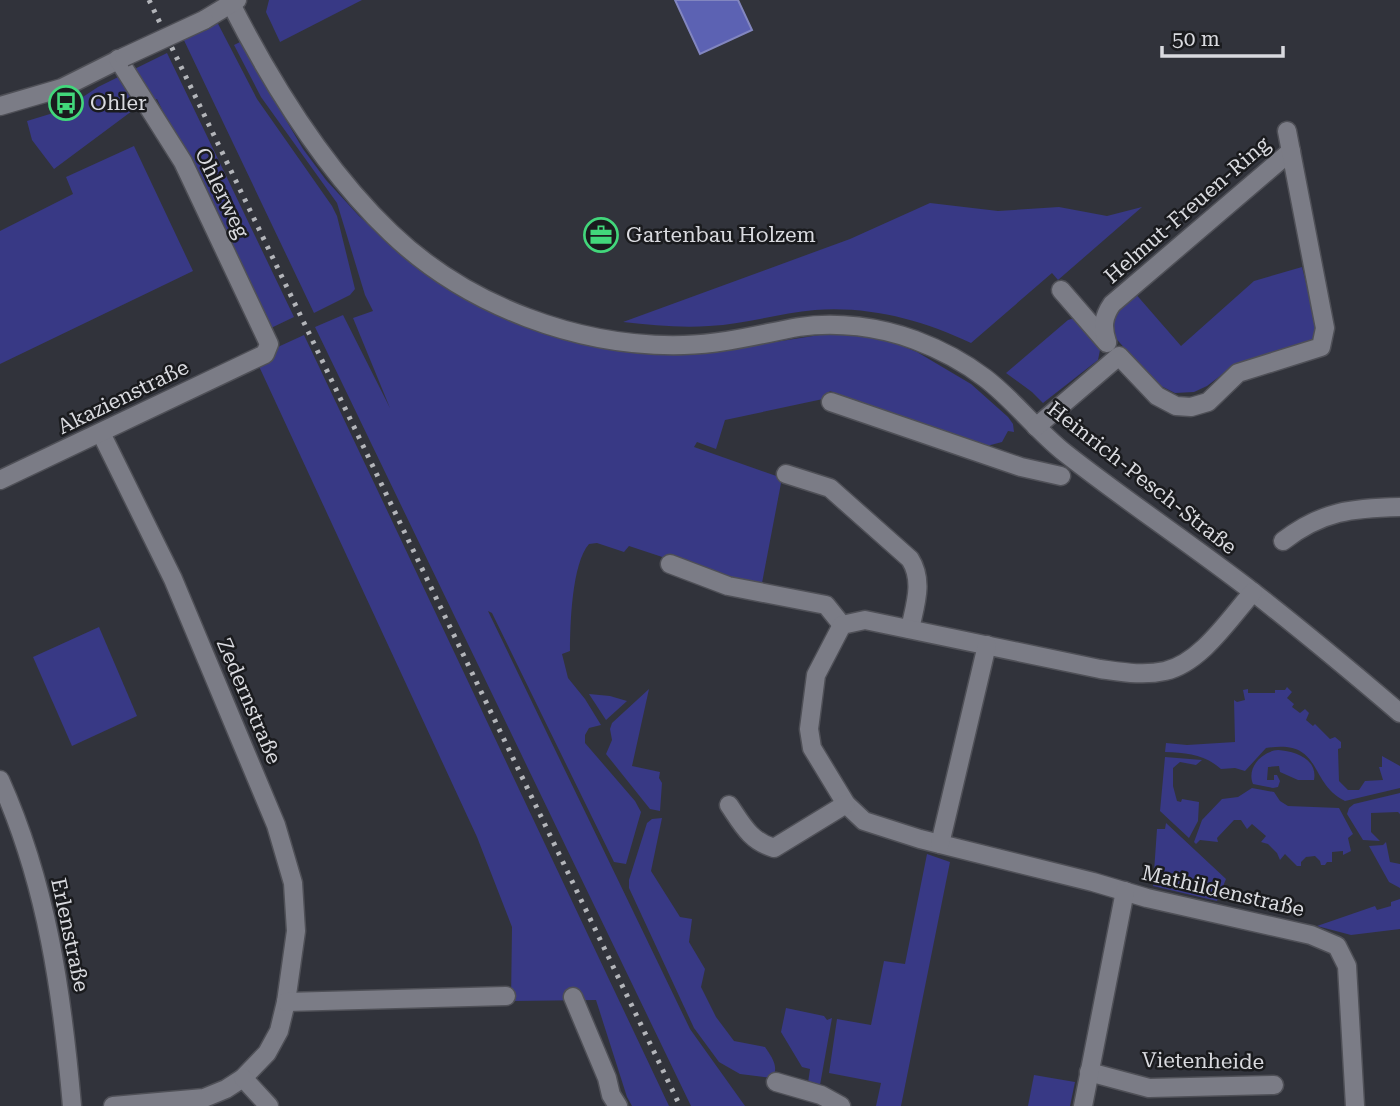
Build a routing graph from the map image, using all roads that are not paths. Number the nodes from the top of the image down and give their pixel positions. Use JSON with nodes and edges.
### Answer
{"nodes":[{"id":1,"x":232,"y":1,"type":"edge"},
{"id":2,"x":121,"y":58,"type":"junction"},
{"id":3,"x":0,"y":106,"type":"edge"},
{"id":4,"x":1287,"y":131,"type":"dead end"},
{"id":5,"x":1291,"y":151,"type":"junction"},
{"id":6,"x":1060,"y":290,"type":"dead end"},
{"id":7,"x":1107,"y":342,"type":"junction"},
{"id":8,"x":265,"y":354,"type":"joint"},
{"id":9,"x":1119,"y":356,"type":"junction"},
{"id":10,"x":831,"y":402,"type":"dead end"},
{"id":11,"x":1036,"y":427,"type":"junction"},
{"id":12,"x":101,"y":433,"type":"junction"},
{"id":13,"x":786,"y":474,"type":"dead end"},
{"id":14,"x":1061,"y":476,"type":"dead end"},
{"id":15,"x":0,"y":480,"type":"edge"},
{"id":16,"x":1400,"y":507,"type":"edge"},
{"id":17,"x":1283,"y":541,"type":"dead end"},
{"id":18,"x":670,"y":564,"type":"dead end"},
{"id":19,"x":1253,"y":592,"type":"junction"},
{"id":20,"x":842,"y":625,"type":"junction"},
{"id":21,"x":910,"y":629,"type":"junction"},
{"id":22,"x":987,"y":645,"type":"junction"},
{"id":23,"x":1400,"y":713,"type":"edge"},
{"id":24,"x":0,"y":780,"type":"edge"},
{"id":25,"x":729,"y":804,"type":"dead end"},
{"id":26,"x":846,"y":804,"type":"junction"},
{"id":27,"x":940,"y":845,"type":"junction"},
{"id":28,"x":1125,"y":891,"type":"junction"},
{"id":29,"x":506,"y":996,"type":"dead end"},
{"id":30,"x":573,"y":997,"type":"dead end"},
{"id":31,"x":286,"y":1002,"type":"junction"},
{"id":32,"x":1089,"y":1072,"type":"junction"},
{"id":33,"x":243,"y":1078,"type":"junction"},
{"id":34,"x":776,"y":1082,"type":"dead end"},
{"id":35,"x":1274,"y":1085,"type":"dead end"},
{"id":36,"x":72,"y":1106,"type":"edge"},
{"id":37,"x":113,"y":1106,"type":"edge"},
{"id":38,"x":269,"y":1106,"type":"edge"},
{"id":39,"x":618,"y":1106,"type":"edge"},
{"id":40,"x":841,"y":1106,"type":"edge"},
{"id":41,"x":1083,"y":1106,"type":"edge"},
{"id":42,"x":1355,"y":1106,"type":"edge"}],
"edges":[{"from":1,"to":2,"type":"street","bridge":true},
{"from":1,"to":11,"type":"street","name":"Heinrich-Pesch-Straße"},
{"from":2,"to":3,"type":"street"},
{"from":2,"to":8,"type":"street","name":"Ohlerweg"},
{"from":4,"to":5,"type":"street","name":"Helmut-Freuen-Ring"},
{"from":5,"to":7,"type":"street","name":"Helmut-Freuen-Ring"},
{"from":5,"to":9,"type":"street","name":"Helmut-Freuen-Ring"},
{"from":6,"to":7,"type":"street","name":"Helmut-Freuen-Ring"},
{"from":7,"to":9,"type":"street","name":"Helmut-Freuen-Ring"},
{"from":8,"to":12,"type":"street","name":"Akazienstraße"},
{"from":9,"to":11,"type":"street"},
{"from":10,"to":14,"type":"street"},
{"from":11,"to":19,"type":"street","name":"Heinrich-Pesch-Straße"},
{"from":12,"to":15,"type":"street","name":"Akazienstraße"},
{"from":12,"to":31,"type":"street","name":"Zedernstraße"},
{"from":13,"to":21,"type":"street"},
{"from":16,"to":17,"type":"street"},
{"from":18,"to":20,"type":"street"},
{"from":19,"to":22,"type":"street"},
{"from":19,"to":23,"type":"street","name":"Heinrich-Pesch-Straße"},
{"from":20,"to":21,"type":"street"},
{"from":20,"to":26,"type":"street","name":"Mathildenstraße"},
{"from":21,"to":22,"type":"street"},
{"from":22,"to":27,"type":"street"},
{"from":24,"to":36,"type":"street","name":"Erlenstraße"},
{"from":25,"to":26,"type":"street"},
{"from":26,"to":27,"type":"street","name":"Mathildenstraße"},
{"from":27,"to":28,"type":"street","name":"Mathildenstraße"},
{"from":28,"to":32,"type":"street"},
{"from":28,"to":42,"type":"street","name":"Mathildenstraße"},
{"from":29,"to":31,"type":"street"},
{"from":30,"to":39,"type":"street"},
{"from":31,"to":33,"type":"street","name":"Zedernstraße"},
{"from":32,"to":35,"type":"street","name":"Vietenheide"},
{"from":32,"to":41,"type":"street"},
{"from":33,"to":37,"type":"street","name":"Zedernstraße"},
{"from":33,"to":38,"type":"street"},
{"from":34,"to":40,"type":"street"}]}
